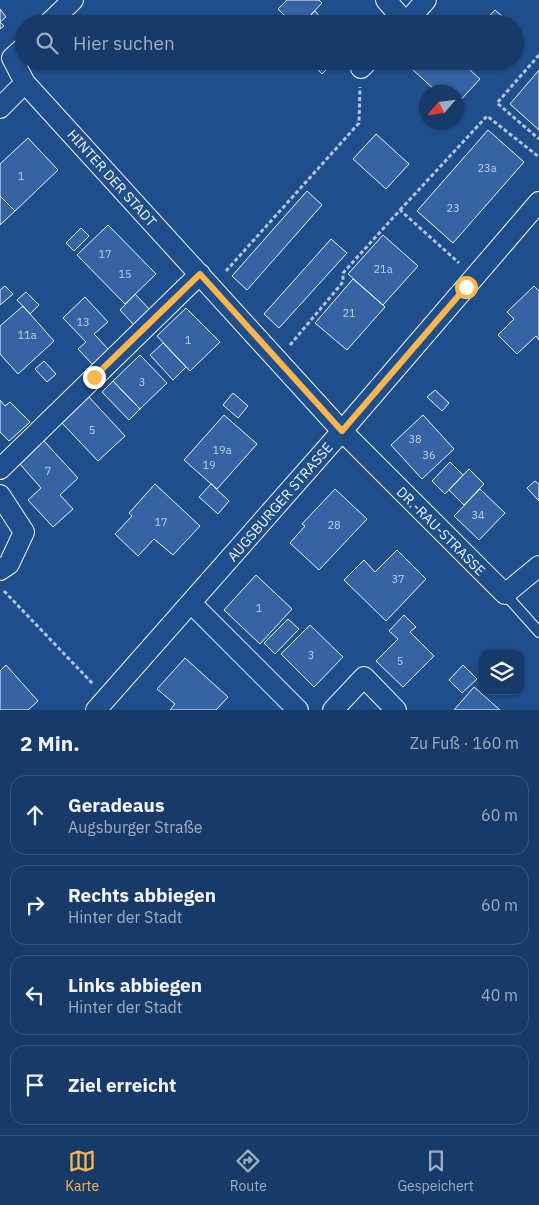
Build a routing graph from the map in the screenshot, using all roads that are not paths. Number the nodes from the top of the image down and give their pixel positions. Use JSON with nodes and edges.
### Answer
{"nodes":[{"id":1,"x":73,"y":0,"type":"edge"},
{"id":2,"x":386,"y":0,"type":"edge"},
{"id":3,"x":426,"y":0,"type":"edge"},
{"id":4,"x":57,"y":15,"type":"edge"},
{"id":5,"x":398,"y":15,"type":"edge"},
{"id":6,"x":412,"y":15,"type":"edge"},
{"id":7,"x":18,"y":70,"type":"edge"},
{"id":8,"x":25,"y":83,"type":"junction"},
{"id":9,"x":0,"y":108,"type":"edge"},
{"id":10,"x":539,"y":202,"type":"edge"},
{"id":11,"x":206,"y":280,"type":"junction"},
{"id":12,"x":342,"y":431,"type":"junction"},
{"id":13,"x":0,"y":469,"type":"edge"},
{"id":14,"x":1,"y":497,"type":"edge"},
{"id":15,"x":539,"y":566,"type":"edge"},
{"id":16,"x":0,"y":570,"type":"edge"},
{"id":17,"x":505,"y":594,"type":"junction"},
{"id":18,"x":191,"y":603,"type":"junction"},
{"id":19,"x":539,"y":632,"type":"edge"},
{"id":20,"x":102,"y":704,"type":"edge"},
{"id":21,"x":298,"y":710,"type":"edge"},
{"id":22,"x":333,"y":710,"type":"edge"},
{"id":23,"x":396,"y":710,"type":"edge"}],
"edges":[{"from":1,"to":4,"type":"street"},
{"from":2,"to":5,"type":"street"},
{"from":3,"to":6,"type":"street"},
{"from":7,"to":8,"type":"street","name":"HINTER DER STADT"},
{"from":8,"to":9,"type":"street"},
{"from":8,"to":11,"type":"street","name":"HINTER DER STADT"},
{"from":10,"to":12,"type":"street","name":"AUGSBURGER STRASSE"},
{"from":11,"to":12,"type":"street","name":"HINTER DER STADT"},
{"from":11,"to":13,"type":"street"},
{"from":12,"to":17,"type":"street","name":"DR.-RAU-STRASSE"},
{"from":12,"to":18,"type":"street","name":"AUGSBURGER STRASSE"},
{"from":14,"to":16,"type":"street"},
{"from":15,"to":17,"type":"street"},
{"from":17,"to":19,"type":"lane","name":"DR.-RAU-STRASSE"},
{"from":18,"to":20,"type":"street","name":"AUGSBURGER STRASSE"},
{"from":18,"to":21,"type":"street"},
{"from":22,"to":23,"type":"street"}]}
